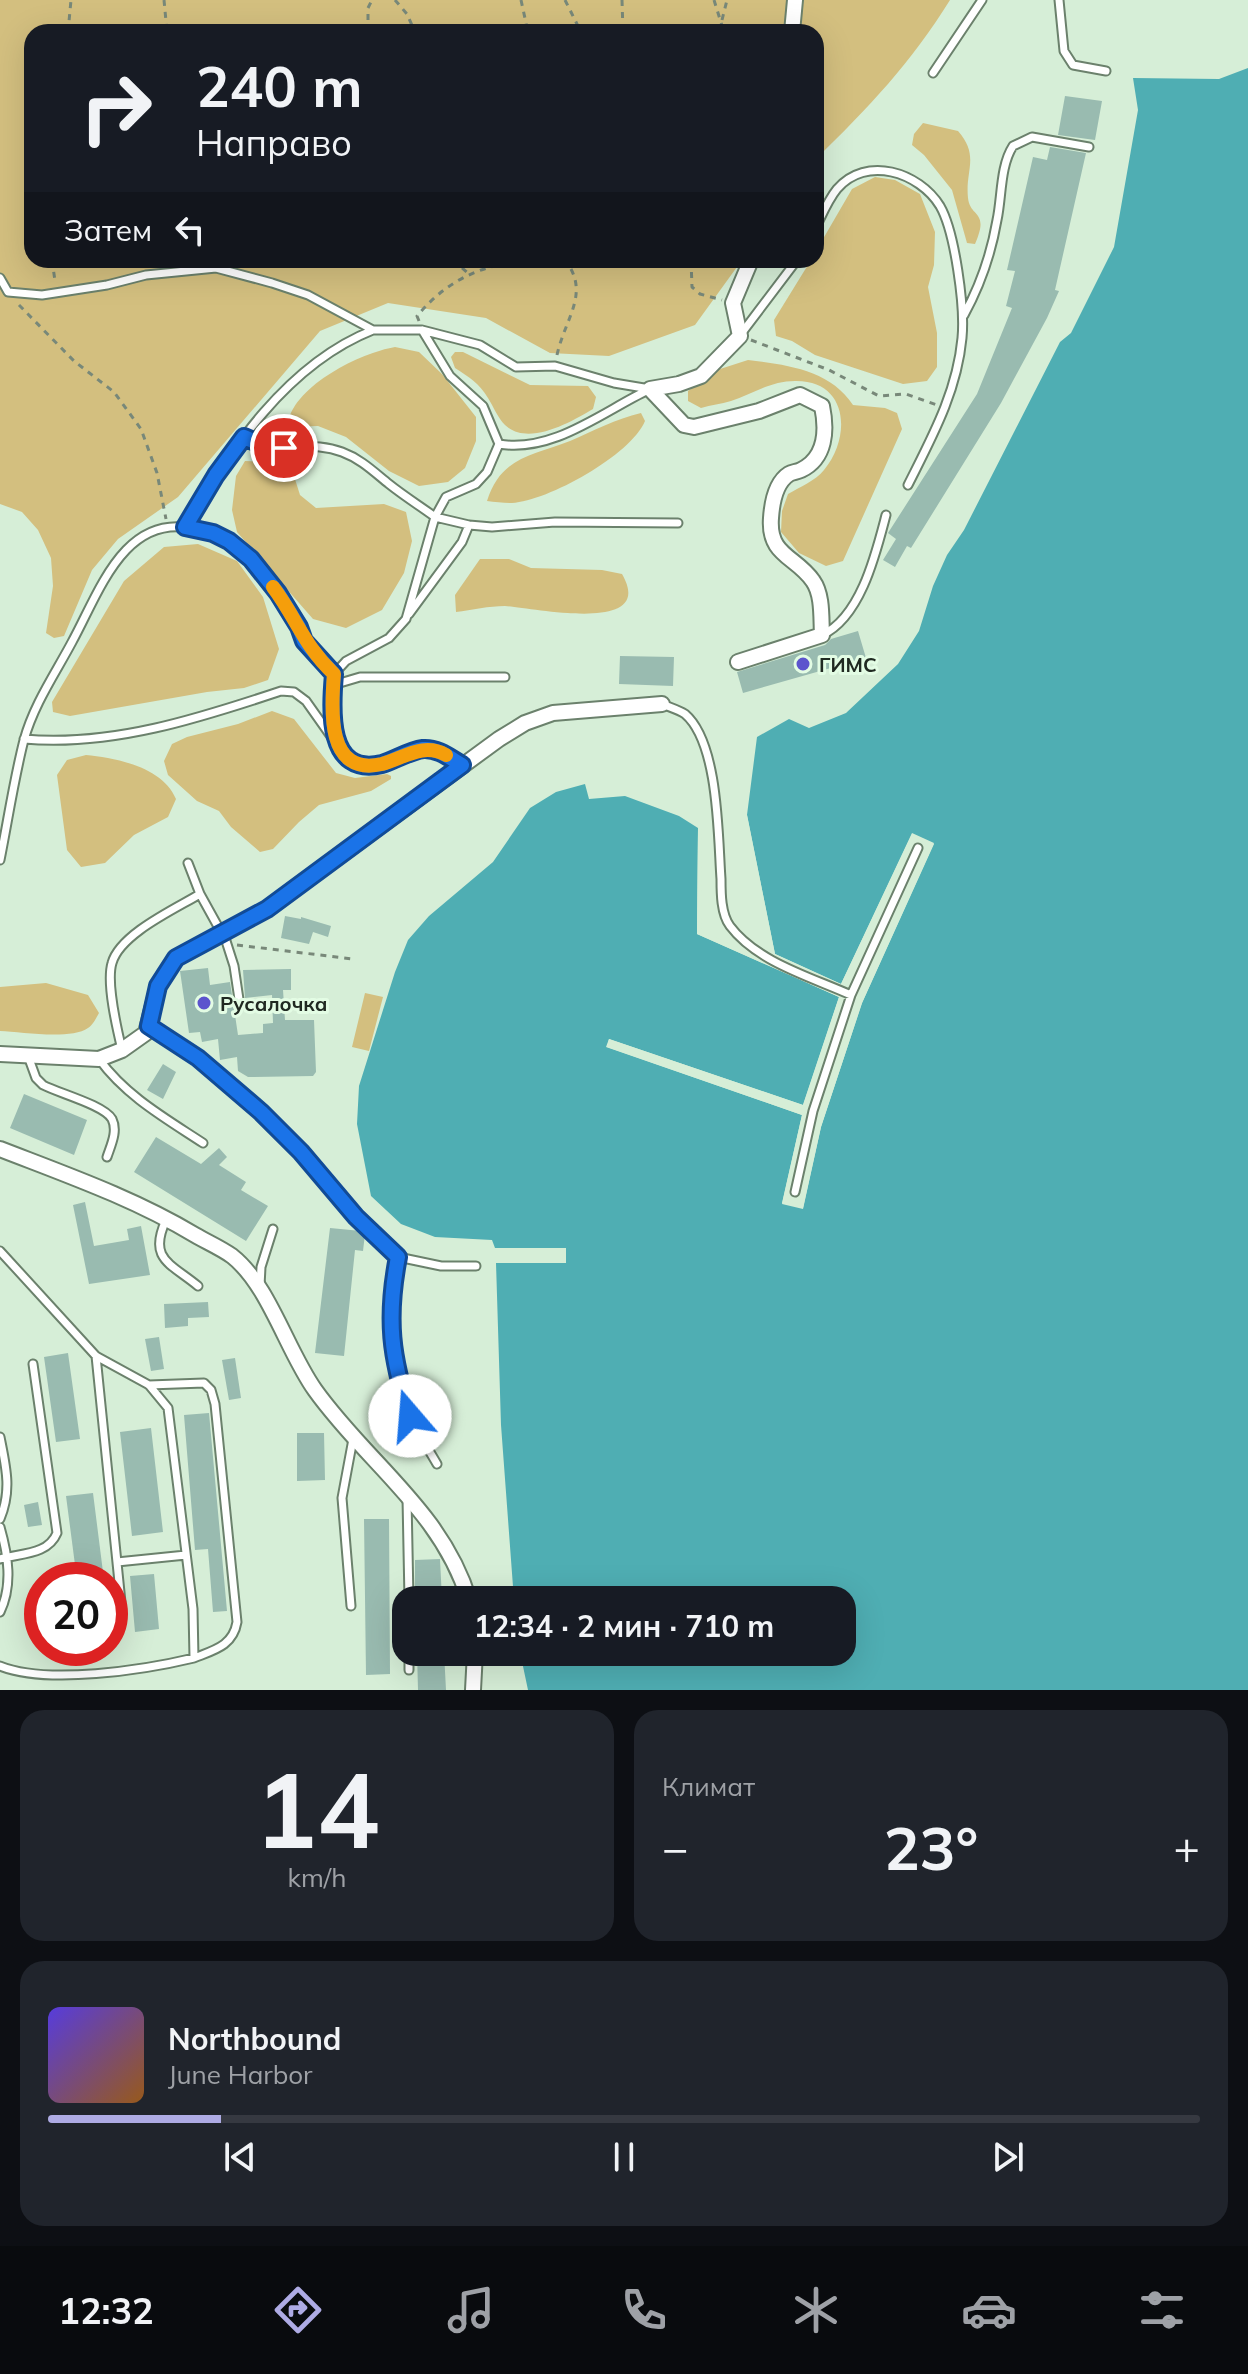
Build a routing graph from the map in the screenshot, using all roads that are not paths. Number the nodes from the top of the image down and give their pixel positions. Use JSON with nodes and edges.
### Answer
{"nodes":[{"id":1,"x":795,"y":0,"type":"edge"},
{"id":2,"x":982,"y":0,"type":"edge"},
{"id":3,"x":1059,"y":0,"type":"edge"},
{"id":4,"x":793,"y":24,"type":"edge"},
{"id":5,"x":1106,"y":71,"type":"dead end"},
{"id":6,"x":933,"y":73,"type":"dead end"},
{"id":7,"x":1089,"y":147,"type":"dead end"},
{"id":8,"x":824,"y":212,"type":"edge"},
{"id":9,"x":748,"y":268,"type":"edge"},
{"id":10,"x":791,"y":268,"type":"edge"},
{"id":11,"x":0,"y":278,"type":"edge"},
{"id":12,"x":963,"y":317,"type":"junction"},
{"id":13,"x":373,"y":330,"type":"junction"},
{"id":14,"x":422,"y":330,"type":"junction"},
{"id":15,"x":740,"y":336,"type":"junction"},
{"id":16,"x":650,"y":389,"type":"junction"},
{"id":17,"x":244,"y":437,"type":"junction"},
{"id":18,"x":499,"y":444,"type":"junction"},
{"id":19,"x":908,"y":485,"type":"dead end"},
{"id":20,"x":886,"y":515,"type":"dead end"},
{"id":21,"x":435,"y":517,"type":"junction"},
{"id":22,"x":678,"y":523,"type":"dead end"},
{"id":23,"x":469,"y":525,"type":"junction"},
{"id":24,"x":185,"y":527,"type":"junction"},
{"id":25,"x":406,"y":619,"type":"junction"},
{"id":26,"x":822,"y":635,"type":"junction"},
{"id":27,"x":738,"y":662,"type":"dead end"},
{"id":28,"x":334,"y":674,"type":"junction"},
{"id":29,"x":505,"y":677,"type":"dead end"},
{"id":30,"x":333,"y":685,"type":"junction"},
{"id":31,"x":662,"y":704,"type":"joint"},
{"id":32,"x":24,"y":739,"type":"junction"},
{"id":33,"x":336,"y":743,"type":"junction"},
{"id":34,"x":462,"y":765,"type":"junction"},
{"id":35,"x":918,"y":848,"type":"dead end"},
{"id":36,"x":0,"y":860,"type":"edge"},
{"id":37,"x":188,"y":863,"type":"dead end"},
{"id":38,"x":200,"y":894,"type":"junction"},
{"id":39,"x":224,"y":938,"type":"junction"},
{"id":40,"x":851,"y":995,"type":"junction"},
{"id":41,"x":240,"y":1006,"type":"dead end"},
{"id":42,"x":149,"y":1026,"type":"junction"},
{"id":43,"x":122,"y":1050,"type":"junction"},
{"id":44,"x":0,"y":1054,"type":"edge"},
{"id":45,"x":27,"y":1055,"type":"junction"},
{"id":46,"x":99,"y":1059,"type":"junction"},
{"id":47,"x":203,"y":1143,"type":"dead end"},
{"id":48,"x":0,"y":1149,"type":"edge"},
{"id":49,"x":107,"y":1157,"type":"dead end"},
{"id":50,"x":795,"y":1192,"type":"dead end"},
{"id":51,"x":167,"y":1218,"type":"junction"},
{"id":52,"x":273,"y":1229,"type":"dead end"},
{"id":53,"x":0,"y":1251,"type":"edge"},
{"id":54,"x":398,"y":1257,"type":"junction"},
{"id":55,"x":476,"y":1266,"type":"dead end"},
{"id":56,"x":198,"y":1286,"type":"dead end"},
{"id":57,"x":260,"y":1288,"type":"junction"},
{"id":58,"x":96,"y":1356,"type":"junction"},
{"id":59,"x":33,"y":1364,"type":"dead end"},
{"id":60,"x":149,"y":1385,"type":"junction"},
{"id":61,"x":353,"y":1436,"type":"junction"},
{"id":62,"x":0,"y":1437,"type":"edge"},
{"id":63,"x":437,"y":1464,"type":"dead end"},
{"id":64,"x":407,"y":1494,"type":"junction"},
{"id":65,"x":0,"y":1519,"type":"edge"},
{"id":66,"x":0,"y":1527,"type":"edge"},
{"id":67,"x":186,"y":1555,"type":"junction"},
{"id":68,"x":4,"y":1558,"type":"edge"},
{"id":69,"x":117,"y":1562,"type":"joint"},
{"id":70,"x":409,"y":1586,"type":"edge"},
{"id":71,"x":465,"y":1586,"type":"edge"},
{"id":72,"x":351,"y":1606,"type":"dead end"},
{"id":73,"x":0,"y":1612,"type":"edge"},
{"id":74,"x":194,"y":1658,"type":"junction"},
{"id":75,"x":0,"y":1666,"type":"edge"},
{"id":76,"x":409,"y":1666,"type":"edge"},
{"id":77,"x":474,"y":1666,"type":"edge"},
{"id":78,"x":409,"y":1670,"type":"dead end"},
{"id":79,"x":473,"y":1690,"type":"edge"}],
"edges":[{"from":1,"to":4,"type":"street"},
{"from":2,"to":6,"type":"lane"},
{"from":3,"to":5,"type":"lane"},
{"from":7,"to":12,"type":"lane"},
{"from":8,"to":12,"type":"lane"},
{"from":9,"to":15,"type":"street"},
{"from":10,"to":15,"type":"lane"},
{"from":11,"to":13,"type":"lane"},
{"from":12,"to":19,"type":"lane"},
{"from":13,"to":14,"type":"lane"},
{"from":13,"to":17,"type":"lane"},
{"from":14,"to":16,"type":"lane"},
{"from":14,"to":18,"type":"lane"},
{"from":15,"to":16,"type":"street"},
{"from":16,"to":18,"type":"lane"},
{"from":16,"to":26,"type":"street"},
{"from":17,"to":21,"type":"lane"},
{"from":17,"to":24,"type":"lane"},
{"from":18,"to":21,"type":"lane"},
{"from":20,"to":26,"type":"lane"},
{"from":21,"to":23,"type":"lane"},
{"from":21,"to":25,"type":"lane"},
{"from":22,"to":23,"type":"lane"},
{"from":23,"to":25,"type":"lane"},
{"from":24,"to":28,"type":"lane"},
{"from":24,"to":32,"type":"lane"},
{"from":25,"to":28,"type":"lane"},
{"from":26,"to":27,"type":"street"},
{"from":28,"to":30,"type":"lane"},
{"from":29,"to":30,"type":"lane"},
{"from":30,"to":33,"type":"lane"},
{"from":31,"to":34,"type":"street"},
{"from":31,"to":40,"type":"lane"},
{"from":32,"to":33,"type":"lane"},
{"from":32,"to":36,"type":"lane"},
{"from":33,"to":34,"type":"lane"},
{"from":34,"to":39,"type":"street"},
{"from":35,"to":40,"type":"lane"},
{"from":37,"to":38,"type":"lane"},
{"from":38,"to":39,"type":"lane"},
{"from":38,"to":43,"type":"lane"},
{"from":39,"to":41,"type":"lane"},
{"from":39,"to":42,"type":"street"},
{"from":40,"to":50,"type":"lane"},
{"from":42,"to":43,"type":"street"},
{"from":42,"to":54,"type":"lane"},
{"from":43,"to":46,"type":"street"},
{"from":44,"to":45,"type":"street"},
{"from":45,"to":46,"type":"street"},
{"from":45,"to":49,"type":"lane"},
{"from":46,"to":47,"type":"lane"},
{"from":48,"to":51,"type":"street"},
{"from":51,"to":56,"type":"lane"},
{"from":51,"to":57,"type":"street"},
{"from":52,"to":57,"type":"lane"},
{"from":53,"to":58,"type":"lane"},
{"from":54,"to":55,"type":"lane"},
{"from":54,"to":63,"type":"lane"},
{"from":57,"to":61,"type":"street"},
{"from":58,"to":60,"type":"lane"},
{"from":58,"to":69,"type":"lane"},
{"from":59,"to":68,"type":"lane"},
{"from":60,"to":67,"type":"lane"},
{"from":60,"to":74,"type":"lane"},
{"from":61,"to":64,"type":"street"},
{"from":61,"to":72,"type":"lane"},
{"from":62,"to":65,"type":"lane"},
{"from":64,"to":70,"type":"lane"},
{"from":64,"to":71,"type":"street"},
{"from":66,"to":68,"type":"lane"},
{"from":67,"to":69,"type":"lane"},
{"from":67,"to":74,"type":"lane"},
{"from":68,"to":73,"type":"lane"},
{"from":74,"to":75,"type":"lane"},
{"from":76,"to":78,"type":"lane"},
{"from":77,"to":79,"type":"street"}]}
